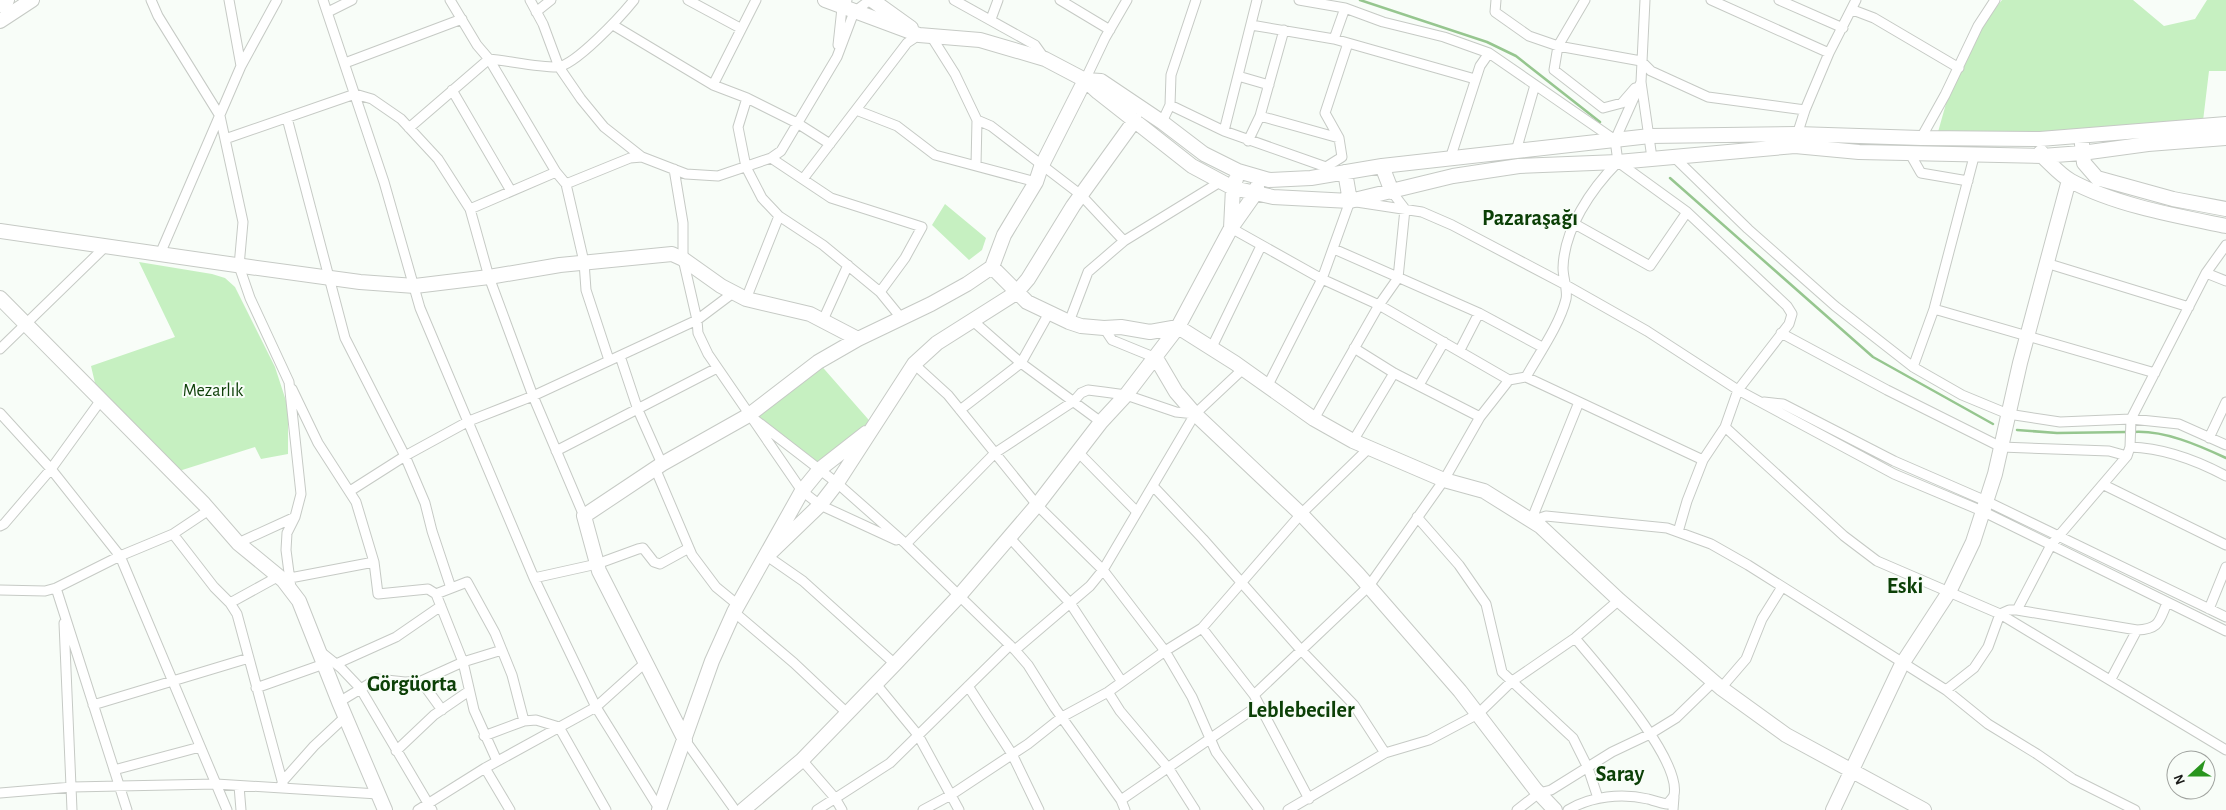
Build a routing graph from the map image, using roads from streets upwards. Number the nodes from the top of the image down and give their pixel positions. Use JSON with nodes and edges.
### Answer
{"nodes":[{"id":1,"x":7,"y":0,"type":"edge"},
{"id":2,"x":32,"y":0,"type":"edge"},
{"id":3,"x":151,"y":0,"type":"edge"},
{"id":4,"x":229,"y":0,"type":"edge"},
{"id":5,"x":277,"y":0,"type":"edge"},
{"id":6,"x":323,"y":0,"type":"edge"},
{"id":7,"x":352,"y":0,"type":"edge"},
{"id":8,"x":450,"y":0,"type":"edge"},
{"id":9,"x":530,"y":0,"type":"edge"},
{"id":10,"x":551,"y":0,"type":"edge"},
{"id":11,"x":634,"y":0,"type":"edge"},
{"id":12,"x":688,"y":0,"type":"edge"},
{"id":13,"x":756,"y":0,"type":"edge"},
{"id":14,"x":825,"y":0,"type":"edge"},
{"id":15,"x":871,"y":0,"type":"edge"},
{"id":16,"x":954,"y":0,"type":"edge"},
{"id":17,"x":998,"y":0,"type":"edge"},
{"id":18,"x":1060,"y":0,"type":"edge"},
{"id":19,"x":1127,"y":0,"type":"edge"},
{"id":20,"x":1196,"y":0,"type":"edge"},
{"id":21,"x":1257,"y":0,"type":"edge"},
{"id":22,"x":1298,"y":0,"type":"edge"},
{"id":23,"x":1496,"y":0,"type":"edge"},
{"id":24,"x":1585,"y":0,"type":"edge"},
{"id":25,"x":1645,"y":0,"type":"edge"},
{"id":26,"x":1711,"y":0,"type":"edge"},
{"id":27,"x":1779,"y":0,"type":"edge"},
{"id":28,"x":1856,"y":0,"type":"edge"},
{"id":29,"x":1995,"y":0,"type":"edge"},
{"id":30,"x":0,"y":5,"type":"edge"},
{"id":31,"x":848,"y":7,"type":"edge"},
{"id":32,"x":1345,"y":8,"type":"junction"},
{"id":33,"x":1853,"y":10,"type":"junction"},
{"id":34,"x":328,"y":12,"type":"junction"},
{"id":35,"x":536,"y":12,"type":"junction"},
{"id":36,"x":462,"y":19,"type":"junction"},
{"id":37,"x":991,"y":19,"type":"junction"},
{"id":38,"x":0,"y":20,"type":"edge"},
{"id":39,"x":614,"y":25,"type":"junction"},
{"id":40,"x":1251,"y":25,"type":"junction"},
{"id":41,"x":740,"y":28,"type":"junction"},
{"id":42,"x":1843,"y":28,"type":"junction"},
{"id":43,"x":1110,"y":30,"type":"junction"},
{"id":44,"x":1284,"y":30,"type":"junction"},
{"id":45,"x":925,"y":35,"type":"junction"},
{"id":46,"x":1334,"y":40,"type":"junction"},
{"id":47,"x":1348,"y":43,"type":"junction"},
{"id":48,"x":1558,"y":46,"type":"junction"},
{"id":49,"x":1488,"y":53,"type":"junction"},
{"id":50,"x":1829,"y":53,"type":"junction"},
{"id":51,"x":489,"y":59,"type":"junction"},
{"id":52,"x":1045,"y":59,"type":"junction"},
{"id":53,"x":1641,"y":61,"type":"junction"},
{"id":54,"x":345,"y":63,"type":"junction"},
{"id":55,"x":241,"y":66,"type":"junction"},
{"id":56,"x":558,"y":67,"type":"junction"},
{"id":57,"x":1959,"y":68,"type":"junction"},
{"id":58,"x":1238,"y":76,"type":"junction"},
{"id":59,"x":1475,"y":79,"type":"junction"},
{"id":60,"x":1085,"y":80,"type":"junction"},
{"id":61,"x":1641,"y":82,"type":"junction"},
{"id":62,"x":713,"y":84,"type":"junction"},
{"id":63,"x":1268,"y":85,"type":"junction"},
{"id":64,"x":1535,"y":85,"type":"junction"},
{"id":65,"x":452,"y":90,"type":"junction"},
{"id":66,"x":355,"y":94,"type":"junction"},
{"id":67,"x":747,"y":98,"type":"junction"},
{"id":68,"x":1170,"y":105,"type":"junction"},
{"id":69,"x":856,"y":110,"type":"junction"},
{"id":70,"x":1805,"y":110,"type":"junction"},
{"id":71,"x":220,"y":116,"type":"junction"},
{"id":72,"x":1260,"y":116,"type":"junction"},
{"id":73,"x":287,"y":118,"type":"junction"},
{"id":74,"x":977,"y":120,"type":"junction"},
{"id":75,"x":1135,"y":120,"type":"junction"},
{"id":76,"x":1162,"y":122,"type":"junction"},
{"id":77,"x":797,"y":123,"type":"junction"},
{"id":78,"x":2226,"y":124,"type":"edge"},
{"id":79,"x":409,"y":128,"type":"junction"},
{"id":80,"x":1224,"y":131,"type":"junction"},
{"id":81,"x":1650,"y":136,"type":"junction"},
{"id":82,"x":2081,"y":136,"type":"junction"},
{"id":83,"x":1339,"y":138,"type":"junction"},
{"id":84,"x":1921,"y":138,"type":"junction"},
{"id":85,"x":2040,"y":138,"type":"junction"},
{"id":86,"x":2226,"y":138,"type":"edge"},
{"id":87,"x":225,"y":139,"type":"junction"},
{"id":88,"x":1615,"y":140,"type":"junction"},
{"id":89,"x":1796,"y":140,"type":"junction"},
{"id":90,"x":1248,"y":141,"type":"junction"},
{"id":91,"x":830,"y":144,"type":"junction"},
{"id":92,"x":1516,"y":151,"type":"junction"},
{"id":93,"x":1909,"y":152,"type":"junction"},
{"id":94,"x":1975,"y":153,"type":"junction"},
{"id":95,"x":2082,"y":153,"type":"junction"},
{"id":96,"x":1673,"y":156,"type":"junction"},
{"id":97,"x":2042,"y":156,"type":"junction"},
{"id":98,"x":642,"y":157,"type":"junction"},
{"id":99,"x":771,"y":158,"type":"junction"},
{"id":100,"x":1652,"y":158,"type":"junction"},
{"id":101,"x":1450,"y":159,"type":"junction"},
{"id":102,"x":1618,"y":162,"type":"junction"},
{"id":103,"x":976,"y":165,"type":"junction"},
{"id":104,"x":1382,"y":166,"type":"junction"},
{"id":105,"x":1041,"y":167,"type":"junction"},
{"id":106,"x":746,"y":168,"type":"junction"},
{"id":107,"x":674,"y":169,"type":"junction"},
{"id":108,"x":1238,"y":171,"type":"junction"},
{"id":109,"x":556,"y":172,"type":"junction"},
{"id":110,"x":1345,"y":172,"type":"junction"},
{"id":111,"x":1260,"y":178,"type":"junction"},
{"id":112,"x":803,"y":179,"type":"junction"},
{"id":113,"x":2069,"y":180,"type":"junction"},
{"id":114,"x":1968,"y":181,"type":"junction"},
{"id":115,"x":1036,"y":182,"type":"junction"},
{"id":116,"x":566,"y":184,"type":"junction"},
{"id":117,"x":1227,"y":185,"type":"junction"},
{"id":118,"x":511,"y":191,"type":"junction"},
{"id":119,"x":1392,"y":192,"type":"junction"},
{"id":120,"x":1255,"y":194,"type":"junction"},
{"id":121,"x":1081,"y":196,"type":"junction"},
{"id":122,"x":1350,"y":201,"type":"junction"},
{"id":123,"x":470,"y":208,"type":"junction"},
{"id":124,"x":2226,"y":209,"type":"edge"},
{"id":125,"x":1405,"y":210,"type":"junction"},
{"id":126,"x":1687,"y":212,"type":"junction"},
{"id":127,"x":779,"y":216,"type":"junction"},
{"id":128,"x":1573,"y":223,"type":"junction"},
{"id":129,"x":2226,"y":226,"type":"edge"},
{"id":130,"x":1232,"y":228,"type":"junction"},
{"id":131,"x":0,"y":231,"type":"edge"},
{"id":132,"x":1124,"y":241,"type":"junction"},
{"id":133,"x":106,"y":246,"type":"junction"},
{"id":134,"x":1261,"y":246,"type":"junction"},
{"id":135,"x":2226,"y":246,"type":"edge"},
{"id":136,"x":1334,"y":249,"type":"junction"},
{"id":137,"x":160,"y":254,"type":"junction"},
{"id":138,"x":683,"y":258,"type":"junction"},
{"id":139,"x":584,"y":262,"type":"junction"},
{"id":140,"x":2046,"y":263,"type":"junction"},
{"id":141,"x":848,"y":265,"type":"junction"},
{"id":142,"x":239,"y":266,"type":"junction"},
{"id":143,"x":992,"y":267,"type":"junction"},
{"id":144,"x":2206,"y":272,"type":"junction"},
{"id":145,"x":490,"y":277,"type":"junction"},
{"id":146,"x":330,"y":278,"type":"junction"},
{"id":147,"x":1398,"y":278,"type":"junction"},
{"id":148,"x":1322,"y":279,"type":"junction"},
{"id":149,"x":2226,"y":281,"type":"edge"},
{"id":150,"x":1564,"y":284,"type":"junction"},
{"id":151,"x":415,"y":286,"type":"junction"},
{"id":152,"x":880,"y":292,"type":"junction"},
{"id":153,"x":733,"y":293,"type":"junction"},
{"id":154,"x":1016,"y":293,"type":"junction"},
{"id":155,"x":0,"y":298,"type":"edge"},
{"id":156,"x":746,"y":299,"type":"junction"},
{"id":157,"x":1378,"y":305,"type":"junction"},
{"id":158,"x":2189,"y":307,"type":"junction"},
{"id":159,"x":1934,"y":310,"type":"junction"},
{"id":160,"x":1049,"y":313,"type":"junction"},
{"id":161,"x":1478,"y":313,"type":"junction"},
{"id":162,"x":902,"y":319,"type":"junction"},
{"id":163,"x":697,"y":320,"type":"junction"},
{"id":164,"x":823,"y":320,"type":"junction"},
{"id":165,"x":973,"y":321,"type":"junction"},
{"id":166,"x":1070,"y":322,"type":"junction"},
{"id":167,"x":26,"y":324,"type":"junction"},
{"id":168,"x":1178,"y":327,"type":"junction"},
{"id":169,"x":1104,"y":328,"type":"junction"},
{"id":170,"x":1781,"y":333,"type":"junction"},
{"id":171,"x":2028,"y":336,"type":"junction"},
{"id":172,"x":858,"y":339,"type":"junction"},
{"id":173,"x":1444,"y":342,"type":"junction"},
{"id":174,"x":1542,"y":347,"type":"junction"},
{"id":175,"x":0,"y":348,"type":"edge"},
{"id":176,"x":1354,"y":348,"type":"junction"},
{"id":177,"x":1211,"y":349,"type":"junction"},
{"id":178,"x":1460,"y":350,"type":"junction"},
{"id":179,"x":620,"y":356,"type":"junction"},
{"id":180,"x":1156,"y":358,"type":"junction"},
{"id":181,"x":609,"y":360,"type":"junction"},
{"id":182,"x":1020,"y":363,"type":"junction"},
{"id":183,"x":914,"y":364,"type":"junction"},
{"id":184,"x":1912,"y":367,"type":"junction"},
{"id":185,"x":717,"y":368,"type":"junction"},
{"id":186,"x":1243,"y":369,"type":"junction"},
{"id":187,"x":1394,"y":372,"type":"junction"},
{"id":188,"x":2155,"y":373,"type":"junction"},
{"id":189,"x":1526,"y":377,"type":"junction"},
{"id":190,"x":1509,"y":380,"type":"junction"},
{"id":191,"x":289,"y":382,"type":"junction"},
{"id":192,"x":1419,"y":385,"type":"junction"},
{"id":193,"x":1267,"y":386,"type":"junction"},
{"id":194,"x":1738,"y":390,"type":"junction"},
{"id":195,"x":1126,"y":395,"type":"junction"},
{"id":196,"x":532,"y":396,"type":"junction"},
{"id":197,"x":101,"y":400,"type":"junction"},
{"id":198,"x":1074,"y":401,"type":"junction"},
{"id":199,"x":1579,"y":402,"type":"junction"},
{"id":200,"x":2226,"y":402,"type":"edge"},
{"id":201,"x":638,"y":410,"type":"junction"},
{"id":202,"x":960,"y":410,"type":"junction"},
{"id":203,"x":0,"y":413,"type":"edge"},
{"id":204,"x":1195,"y":414,"type":"junction"},
{"id":205,"x":2008,"y":414,"type":"junction"},
{"id":206,"x":748,"y":415,"type":"junction"},
{"id":207,"x":1480,"y":417,"type":"junction"},
{"id":208,"x":1314,"y":419,"type":"junction"},
{"id":209,"x":2131,"y":419,"type":"junction"},
{"id":210,"x":469,"y":421,"type":"junction"},
{"id":211,"x":1101,"y":422,"type":"junction"},
{"id":212,"x":875,"y":427,"type":"junction"},
{"id":213,"x":1725,"y":427,"type":"junction"},
{"id":214,"x":2209,"y":438,"type":"junction"},
{"id":215,"x":1353,"y":441,"type":"junction"},
{"id":216,"x":2226,"y":445,"type":"edge"},
{"id":217,"x":2000,"y":447,"type":"junction"},
{"id":218,"x":1368,"y":449,"type":"junction"},
{"id":219,"x":556,"y":451,"type":"junction"},
{"id":220,"x":1078,"y":452,"type":"junction"},
{"id":221,"x":2129,"y":452,"type":"junction"},
{"id":222,"x":995,"y":453,"type":"junction"},
{"id":223,"x":405,"y":456,"type":"junction"},
{"id":224,"x":1703,"y":460,"type":"junction"},
{"id":225,"x":658,"y":466,"type":"junction"},
{"id":226,"x":820,"y":469,"type":"junction"},
{"id":227,"x":50,"y":470,"type":"junction"},
{"id":228,"x":2226,"y":476,"type":"edge"},
{"id":229,"x":1444,"y":480,"type":"junction"},
{"id":230,"x":837,"y":483,"type":"junction"},
{"id":231,"x":2104,"y":485,"type":"junction"},
{"id":232,"x":1152,"y":486,"type":"junction"},
{"id":233,"x":350,"y":491,"type":"junction"},
{"id":234,"x":802,"y":491,"type":"junction"},
{"id":235,"x":820,"y":505,"type":"junction"},
{"id":236,"x":1037,"y":505,"type":"junction"},
{"id":237,"x":1984,"y":506,"type":"junction"},
{"id":238,"x":209,"y":510,"type":"junction"},
{"id":239,"x":1138,"y":512,"type":"junction"},
{"id":240,"x":1301,"y":514,"type":"junction"},
{"id":241,"x":584,"y":516,"type":"junction"},
{"id":242,"x":295,"y":517,"type":"junction"},
{"id":243,"x":1417,"y":517,"type":"junction"},
{"id":244,"x":1531,"y":521,"type":"junction"},
{"id":245,"x":0,"y":526,"type":"edge"},
{"id":246,"x":1678,"y":532,"type":"junction"},
{"id":247,"x":173,"y":534,"type":"junction"},
{"id":248,"x":2058,"y":536,"type":"junction"},
{"id":249,"x":1009,"y":537,"type":"junction"},
{"id":250,"x":238,"y":543,"type":"junction"},
{"id":251,"x":906,"y":544,"type":"junction"},
{"id":252,"x":2051,"y":545,"type":"junction"},
{"id":253,"x":2226,"y":545,"type":"edge"},
{"id":254,"x":689,"y":548,"type":"junction"},
{"id":255,"x":120,"y":556,"type":"junction"},
{"id":256,"x":768,"y":556,"type":"junction"},
{"id":257,"x":374,"y":562,"type":"junction"},
{"id":258,"x":597,"y":564,"type":"junction"},
{"id":259,"x":2226,"y":567,"type":"edge"},
{"id":260,"x":1104,"y":570,"type":"junction"},
{"id":261,"x":534,"y":578,"type":"junction"},
{"id":262,"x":287,"y":582,"type":"junction"},
{"id":263,"x":1240,"y":582,"type":"junction"},
{"id":264,"x":1369,"y":586,"type":"junction"},
{"id":265,"x":1782,"y":587,"type":"junction"},
{"id":266,"x":56,"y":588,"type":"junction"},
{"id":267,"x":452,"y":588,"type":"junction"},
{"id":268,"x":0,"y":590,"type":"edge"},
{"id":269,"x":1949,"y":592,"type":"junction"},
{"id":270,"x":436,"y":594,"type":"junction"},
{"id":271,"x":959,"y":596,"type":"junction"},
{"id":272,"x":1619,"y":600,"type":"junction"},
{"id":273,"x":2167,"y":602,"type":"junction"},
{"id":274,"x":230,"y":603,"type":"junction"},
{"id":275,"x":1070,"y":603,"type":"junction"},
{"id":276,"x":441,"y":606,"type":"junction"},
{"id":277,"x":736,"y":609,"type":"junction"},
{"id":278,"x":2208,"y":609,"type":"junction"},
{"id":279,"x":2017,"y":610,"type":"junction"},
{"id":280,"x":63,"y":611,"type":"junction"},
{"id":281,"x":2000,"y":614,"type":"junction"},
{"id":282,"x":2226,"y":617,"type":"edge"},
{"id":283,"x":1202,"y":628,"type":"junction"},
{"id":284,"x":2138,"y":630,"type":"junction"},
{"id":285,"x":2226,"y":631,"type":"edge"},
{"id":286,"x":1575,"y":638,"type":"junction"},
{"id":287,"x":1013,"y":647,"type":"junction"},
{"id":288,"x":502,"y":650,"type":"junction"},
{"id":289,"x":1301,"y":650,"type":"junction"},
{"id":290,"x":1165,"y":651,"type":"junction"},
{"id":291,"x":249,"y":658,"type":"junction"},
{"id":292,"x":462,"y":662,"type":"junction"},
{"id":293,"x":646,"y":662,"type":"junction"},
{"id":294,"x":330,"y":664,"type":"junction"},
{"id":295,"x":895,"y":664,"type":"junction"},
{"id":296,"x":1902,"y":664,"type":"junction"},
{"id":297,"x":2111,"y":679,"type":"junction"},
{"id":298,"x":173,"y":680,"type":"junction"},
{"id":299,"x":421,"y":681,"type":"junction"},
{"id":300,"x":1122,"y":682,"type":"junction"},
{"id":301,"x":1511,"y":682,"type":"junction"},
{"id":302,"x":876,"y":684,"type":"junction"},
{"id":303,"x":1718,"y":685,"type":"junction"},
{"id":304,"x":968,"y":686,"type":"junction"},
{"id":305,"x":256,"y":688,"type":"junction"},
{"id":306,"x":360,"y":688,"type":"junction"},
{"id":307,"x":469,"y":690,"type":"junction"},
{"id":308,"x":1946,"y":690,"type":"junction"},
{"id":309,"x":1108,"y":692,"type":"junction"},
{"id":310,"x":1254,"y":695,"type":"junction"},
{"id":311,"x":339,"y":702,"type":"junction"},
{"id":312,"x":93,"y":705,"type":"junction"},
{"id":313,"x":1259,"y":705,"type":"junction"},
{"id":314,"x":596,"y":707,"type":"junction"},
{"id":315,"x":442,"y":710,"type":"junction"},
{"id":316,"x":847,"y":713,"type":"junction"},
{"id":317,"x":1478,"y":714,"type":"junction"},
{"id":318,"x":345,"y":717,"type":"junction"},
{"id":319,"x":1062,"y":717,"type":"junction"},
{"id":320,"x":524,"y":721,"type":"junction"},
{"id":321,"x":559,"y":727,"type":"junction"},
{"id":322,"x":1650,"y":734,"type":"junction"},
{"id":323,"x":918,"y":735,"type":"junction"},
{"id":324,"x":484,"y":736,"type":"junction"},
{"id":325,"x":685,"y":740,"type":"junction"},
{"id":326,"x":1211,"y":740,"type":"junction"},
{"id":327,"x":200,"y":747,"type":"junction"},
{"id":328,"x":396,"y":750,"type":"junction"},
{"id":329,"x":2226,"y":750,"type":"edge"},
{"id":330,"x":1385,"y":753,"type":"junction"},
{"id":331,"x":1012,"y":754,"type":"junction"},
{"id":332,"x":802,"y":760,"type":"junction"},
{"id":333,"x":497,"y":761,"type":"junction"},
{"id":334,"x":486,"y":768,"type":"junction"},
{"id":335,"x":1588,"y":768,"type":"junction"},
{"id":336,"x":1169,"y":769,"type":"junction"},
{"id":337,"x":114,"y":770,"type":"junction"},
{"id":338,"x":1853,"y":771,"type":"junction"},
{"id":339,"x":216,"y":784,"type":"junction"},
{"id":340,"x":283,"y":785,"type":"junction"},
{"id":341,"x":119,"y":786,"type":"junction"},
{"id":342,"x":239,"y":786,"type":"junction"},
{"id":343,"x":72,"y":787,"type":"junction"},
{"id":344,"x":0,"y":793,"type":"edge"},
{"id":345,"x":1539,"y":793,"type":"junction"},
{"id":346,"x":378,"y":794,"type":"junction"},
{"id":347,"x":951,"y":795,"type":"junction"},
{"id":348,"x":1674,"y":797,"type":"junction"},
{"id":349,"x":834,"y":798,"type":"junction"},
{"id":350,"x":1598,"y":798,"type":"junction"},
{"id":351,"x":1309,"y":799,"type":"junction"},
{"id":352,"x":1121,"y":800,"type":"junction"},
{"id":353,"x":430,"y":807,"type":"edge"},
{"id":354,"x":72,"y":810,"type":"edge"},
{"id":355,"x":127,"y":810,"type":"edge"},
{"id":356,"x":227,"y":810,"type":"edge"},
{"id":357,"x":241,"y":810,"type":"edge"},
{"id":358,"x":385,"y":810,"type":"edge"},
{"id":359,"x":418,"y":810,"type":"edge"},
{"id":360,"x":510,"y":810,"type":"edge"},
{"id":361,"x":606,"y":810,"type":"edge"},
{"id":362,"x":662,"y":810,"type":"edge"},
{"id":363,"x":735,"y":810,"type":"edge"},
{"id":364,"x":743,"y":810,"type":"edge"},
{"id":365,"x":816,"y":810,"type":"edge"},
{"id":366,"x":842,"y":810,"type":"edge"},
{"id":367,"x":923,"y":810,"type":"edge"},
{"id":368,"x":959,"y":810,"type":"edge"},
{"id":369,"x":1039,"y":810,"type":"edge"},
{"id":370,"x":1125,"y":810,"type":"edge"},
{"id":371,"x":1195,"y":810,"type":"edge"},
{"id":372,"x":1259,"y":810,"type":"edge"},
{"id":373,"x":1290,"y":810,"type":"edge"},
{"id":374,"x":1516,"y":810,"type":"edge"},
{"id":375,"x":1555,"y":810,"type":"edge"},
{"id":376,"x":1568,"y":810,"type":"edge"},
{"id":377,"x":1673,"y":810,"type":"edge"},
{"id":378,"x":1833,"y":810,"type":"edge"},
{"id":379,"x":1924,"y":810,"type":"edge"},
{"id":380,"x":2135,"y":810,"type":"edge"}],
"edges":[{"from":1,"to":30,"type":"street"},
{"from":2,"to":38,"type":"street"},
{"from":3,"to":71,"type":"street"},
{"from":4,"to":55,"type":"street"},
{"from":5,"to":55,"type":"street"},
{"from":6,"to":34,"type":"street"},
{"from":7,"to":34,"type":"street"},
{"from":8,"to":36,"type":"street"},
{"from":9,"to":35,"type":"street"},
{"from":10,"to":35,"type":"street"},
{"from":11,"to":39,"type":"street"},
{"from":12,"to":41,"type":"street"},
{"from":13,"to":41,"type":"street"},
{"from":14,"to":31,"type":"street"},
{"from":15,"to":31,"type":"street"},
{"from":15,"to":45,"type":"street"},
{"from":16,"to":37,"type":"street"},
{"from":17,"to":37,"type":"street"},
{"from":18,"to":43,"type":"street"},
{"from":19,"to":43,"type":"street"},
{"from":20,"to":68,"type":"street"},
{"from":21,"to":40,"type":"street"},
{"from":22,"to":32,"type":"street"},
{"from":23,"to":48,"type":"street"},
{"from":24,"to":48,"type":"street"},
{"from":25,"to":53,"type":"street"},
{"from":26,"to":50,"type":"street"},
{"from":27,"to":42,"type":"street"},
{"from":28,"to":33,"type":"street"},
{"from":29,"to":57,"type":"street"},
{"from":31,"to":45,"type":"street"},
{"from":31,"to":77,"type":"street"},
{"from":32,"to":46,"type":"street"},
{"from":32,"to":49,"type":"street"},
{"from":33,"to":42,"type":"street"},
{"from":33,"to":57,"type":"street"},
{"from":34,"to":54,"type":"street"},
{"from":35,"to":56,"type":"street"},
{"from":36,"to":51,"type":"street"},
{"from":36,"to":54,"type":"street"},
{"from":37,"to":52,"type":"street"},
{"from":39,"to":56,"type":"street"},
{"from":39,"to":62,"type":"street"},
{"from":40,"to":44,"type":"street"},
{"from":40,"to":58,"type":"street"},
{"from":41,"to":62,"type":"street"},
{"from":42,"to":50,"type":"street"},
{"from":43,"to":60,"type":"street"},
{"from":44,"to":46,"type":"street"},
{"from":44,"to":63,"type":"street"},
{"from":45,"to":52,"type":"street"},
{"from":45,"to":69,"type":"street"},
{"from":45,"to":74,"type":"street"},
{"from":46,"to":47,"type":"street"},
{"from":47,"to":59,"type":"street"},
{"from":47,"to":83,"type":"street"},
{"from":48,"to":53,"type":"street"},
{"from":48,"to":61,"type":"street"},
{"from":49,"to":59,"type":"street"},
{"from":49,"to":64,"type":"street"},
{"from":50,"to":70,"type":"street"},
{"from":51,"to":56,"type":"street"},
{"from":51,"to":65,"type":"street"},
{"from":51,"to":109,"type":"street"},
{"from":52,"to":60,"type":"street"},
{"from":53,"to":61,"type":"street"},
{"from":53,"to":70,"type":"street"},
{"from":54,"to":66,"type":"street"},
{"from":55,"to":71,"type":"street"},
{"from":56,"to":98,"type":"street"},
{"from":57,"to":84,"type":"street"},
{"from":58,"to":63,"type":"street"},
{"from":58,"to":80,"type":"street"},
{"from":59,"to":101,"type":"street"},
{"from":60,"to":75,"type":"street"},
{"from":60,"to":76,"type":"street"},
{"from":60,"to":105,"type":"street"},
{"from":61,"to":81,"type":"street"},
{"from":61,"to":88,"type":"street"},
{"from":62,"to":67,"type":"street"},
{"from":63,"to":72,"type":"street"},
{"from":64,"to":88,"type":"street"},
{"from":64,"to":92,"type":"street"},
{"from":65,"to":79,"type":"street"},
{"from":65,"to":118,"type":"street"},
{"from":66,"to":73,"type":"street"},
{"from":66,"to":79,"type":"street"},
{"from":66,"to":151,"type":"street"},
{"from":67,"to":77,"type":"street"},
{"from":67,"to":106,"type":"street"},
{"from":68,"to":76,"type":"street"},
{"from":68,"to":80,"type":"street"},
{"from":69,"to":91,"type":"street"},
{"from":69,"to":103,"type":"street"},
{"from":70,"to":89,"type":"street"},
{"from":71,"to":87,"type":"street"},
{"from":71,"to":137,"type":"street"},
{"from":72,"to":83,"type":"street"},
{"from":72,"to":90,"type":"street"},
{"from":73,"to":87,"type":"street"},
{"from":73,"to":146,"type":"street"},
{"from":74,"to":103,"type":"street"},
{"from":74,"to":105,"type":"street"},
{"from":75,"to":117,"type":"street"},
{"from":75,"to":121,"type":"street"},
{"from":76,"to":108,"type":"street"},
{"from":77,"to":91,"type":"street"},
{"from":77,"to":99,"type":"street"},
{"from":78,"to":82,"type":"street"},
{"from":79,"to":123,"type":"street"},
{"from":80,"to":90,"type":"street"},
{"from":81,"to":88,"type":"street"},
{"from":81,"to":89,"type":"street"},
{"from":81,"to":100,"type":"street"},
{"from":82,"to":85,"type":"street"},
{"from":82,"to":95,"type":"street"},
{"from":83,"to":90,"type":"street"},
{"from":84,"to":85,"type":"street"},
{"from":84,"to":89,"type":"street"},
{"from":85,"to":97,"type":"street"},
{"from":86,"to":95,"type":"street"},
{"from":87,"to":142,"type":"street"},
{"from":88,"to":92,"type":"street"},
{"from":88,"to":102,"type":"street"},
{"from":89,"to":93,"type":"street"},
{"from":89,"to":96,"type":"street"},
{"from":91,"to":112,"type":"street"},
{"from":92,"to":101,"type":"street"},
{"from":93,"to":94,"type":"street"},
{"from":93,"to":114,"type":"street"},
{"from":94,"to":97,"type":"street"},
{"from":94,"to":114,"type":"street"},
{"from":95,"to":97,"type":"street"},
{"from":95,"to":124,"type":"street"},
{"from":96,"to":100,"type":"street"},
{"from":96,"to":184,"type":"street"},
{"from":97,"to":113,"type":"street"},
{"from":98,"to":107,"type":"street"},
{"from":98,"to":116,"type":"street"},
{"from":99,"to":106,"type":"street"},
{"from":99,"to":112,"type":"street"},
{"from":100,"to":102,"type":"street"},
{"from":101,"to":104,"type":"street"},
{"from":102,"to":119,"type":"street"},
{"from":102,"to":126,"type":"street"},
{"from":102,"to":128,"type":"street"},
{"from":103,"to":115,"type":"street"},
{"from":104,"to":110,"type":"street"},
{"from":104,"to":119,"type":"street"},
{"from":105,"to":115,"type":"street"},
{"from":105,"to":121,"type":"street"},
{"from":106,"to":107,"type":"street"},
{"from":106,"to":127,"type":"street"},
{"from":107,"to":138,"type":"street"},
{"from":108,"to":111,"type":"street"},
{"from":108,"to":117,"type":"street"},
{"from":109,"to":116,"type":"street"},
{"from":109,"to":118,"type":"street"},
{"from":110,"to":111,"type":"street"},
{"from":110,"to":122,"type":"street"},
{"from":111,"to":120,"type":"street"},
{"from":112,"to":152,"type":"street"},
{"from":113,"to":129,"type":"street"},
{"from":113,"to":140,"type":"street"},
{"from":114,"to":159,"type":"street"},
{"from":115,"to":143,"type":"street"},
{"from":116,"to":139,"type":"street"},
{"from":117,"to":120,"type":"street"},
{"from":117,"to":130,"type":"street"},
{"from":117,"to":132,"type":"street"},
{"from":118,"to":123,"type":"street"},
{"from":119,"to":122,"type":"street"},
{"from":119,"to":125,"type":"street"},
{"from":120,"to":122,"type":"street"},
{"from":120,"to":130,"type":"street"},
{"from":121,"to":132,"type":"street"},
{"from":121,"to":154,"type":"street"},
{"from":122,"to":125,"type":"street"},
{"from":122,"to":136,"type":"street"},
{"from":123,"to":145,"type":"street"},
{"from":125,"to":147,"type":"street"},
{"from":125,"to":150,"type":"street"},
{"from":126,"to":128,"type":"street"},
{"from":126,"to":170,"type":"street"},
{"from":127,"to":141,"type":"street"},
{"from":127,"to":156,"type":"street"},
{"from":128,"to":150,"type":"street"},
{"from":130,"to":134,"type":"street"},
{"from":130,"to":168,"type":"street"},
{"from":131,"to":133,"type":"street"},
{"from":132,"to":166,"type":"street"},
{"from":133,"to":137,"type":"street"},
{"from":133,"to":167,"type":"street"},
{"from":134,"to":148,"type":"street"},
{"from":134,"to":177,"type":"street"},
{"from":135,"to":144,"type":"street"},
{"from":136,"to":147,"type":"street"},
{"from":136,"to":148,"type":"street"},
{"from":137,"to":142,"type":"street"},
{"from":138,"to":139,"type":"street"},
{"from":138,"to":153,"type":"street"},
{"from":138,"to":163,"type":"street"},
{"from":139,"to":145,"type":"street"},
{"from":139,"to":181,"type":"street"},
{"from":140,"to":158,"type":"street"},
{"from":140,"to":171,"type":"street"},
{"from":141,"to":152,"type":"street"},
{"from":141,"to":164,"type":"street"},
{"from":142,"to":146,"type":"street"},
{"from":142,"to":191,"type":"street"},
{"from":143,"to":154,"type":"street"},
{"from":143,"to":162,"type":"street"},
{"from":144,"to":149,"type":"street"},
{"from":144,"to":158,"type":"street"},
{"from":145,"to":151,"type":"street"},
{"from":145,"to":196,"type":"street"},
{"from":146,"to":151,"type":"street"},
{"from":146,"to":223,"type":"street"},
{"from":147,"to":157,"type":"street"},
{"from":147,"to":161,"type":"street"},
{"from":148,"to":157,"type":"street"},
{"from":148,"to":193,"type":"street"},
{"from":150,"to":174,"type":"street"},
{"from":150,"to":194,"type":"street"},
{"from":151,"to":210,"type":"street"},
{"from":152,"to":162,"type":"street"},
{"from":153,"to":156,"type":"street"},
{"from":153,"to":163,"type":"street"},
{"from":154,"to":160,"type":"street"},
{"from":154,"to":165,"type":"street"},
{"from":155,"to":167,"type":"street"},
{"from":156,"to":164,"type":"street"},
{"from":157,"to":173,"type":"street"},
{"from":157,"to":176,"type":"street"},
{"from":158,"to":188,"type":"street"},
{"from":159,"to":171,"type":"street"},
{"from":159,"to":184,"type":"street"},
{"from":160,"to":166,"type":"street"},
{"from":160,"to":182,"type":"street"},
{"from":161,"to":174,"type":"street"},
{"from":161,"to":178,"type":"street"},
{"from":162,"to":172,"type":"street"},
{"from":163,"to":179,"type":"street"},
{"from":163,"to":185,"type":"street"},
{"from":164,"to":172,"type":"street"},
{"from":165,"to":182,"type":"street"},
{"from":165,"to":183,"type":"street"},
{"from":166,"to":169,"type":"street"},
{"from":167,"to":175,"type":"street"},
{"from":167,"to":197,"type":"street"},
{"from":168,"to":169,"type":"street"},
{"from":168,"to":177,"type":"street"},
{"from":168,"to":180,"type":"street"},
{"from":169,"to":180,"type":"street"},
{"from":170,"to":194,"type":"street"},
{"from":170,"to":217,"type":"street"},
{"from":171,"to":188,"type":"street"},
{"from":171,"to":205,"type":"street"},
{"from":172,"to":206,"type":"street"},
{"from":173,"to":178,"type":"street"},
{"from":173,"to":192,"type":"street"},
{"from":174,"to":189,"type":"street"},
{"from":176,"to":187,"type":"street"},
{"from":176,"to":208,"type":"street"},
{"from":177,"to":186,"type":"street"},
{"from":178,"to":190,"type":"street"},
{"from":179,"to":181,"type":"street"},
{"from":179,"to":201,"type":"street"},
{"from":180,"to":195,"type":"street"},
{"from":180,"to":204,"type":"street"},
{"from":181,"to":196,"type":"street"},
{"from":182,"to":198,"type":"street"},
{"from":182,"to":202,"type":"street"},
{"from":183,"to":202,"type":"street"},
{"from":183,"to":212,"type":"street"},
{"from":184,"to":205,"type":"street"},
{"from":185,"to":201,"type":"street"},
{"from":185,"to":206,"type":"street"},
{"from":186,"to":193,"type":"street"},
{"from":186,"to":204,"type":"street"},
{"from":187,"to":192,"type":"street"},
{"from":187,"to":215,"type":"street"},
{"from":188,"to":209,"type":"street"},
{"from":189,"to":190,"type":"street"},
{"from":189,"to":199,"type":"street"},
{"from":190,"to":207,"type":"street"},
{"from":191,"to":233,"type":"street"},
{"from":191,"to":242,"type":"street"},
{"from":192,"to":207,"type":"street"},
{"from":193,"to":208,"type":"street"},
{"from":194,"to":213,"type":"street"},
{"from":194,"to":237,"type":"street"},
{"from":195,"to":198,"type":"street"},
{"from":195,"to":204,"type":"street"},
{"from":195,"to":211,"type":"street"},
{"from":196,"to":210,"type":"street"},
{"from":196,"to":219,"type":"street"},
{"from":197,"to":227,"type":"street"},
{"from":197,"to":238,"type":"street"},
{"from":198,"to":211,"type":"street"},
{"from":198,"to":222,"type":"street"},
{"from":199,"to":224,"type":"street"},
{"from":199,"to":244,"type":"street"},
{"from":200,"to":214,"type":"street"},
{"from":201,"to":219,"type":"street"},
{"from":201,"to":225,"type":"street"},
{"from":202,"to":222,"type":"street"},
{"from":203,"to":227,"type":"street"},
{"from":204,"to":232,"type":"street"},
{"from":204,"to":240,"type":"street"},
{"from":205,"to":209,"type":"street"},
{"from":205,"to":217,"type":"street"},
{"from":206,"to":225,"type":"street"},
{"from":206,"to":226,"type":"street"},
{"from":206,"to":234,"type":"street"},
{"from":207,"to":229,"type":"street"},
{"from":208,"to":215,"type":"street"},
{"from":209,"to":214,"type":"street"},
{"from":209,"to":221,"type":"street"},
{"from":210,"to":223,"type":"street"},
{"from":210,"to":261,"type":"street"},
{"from":211,"to":220,"type":"street"},
{"from":212,"to":226,"type":"street"},
{"from":212,"to":230,"type":"street"},
{"from":213,"to":224,"type":"street"},
{"from":213,"to":269,"type":"street"},
{"from":214,"to":216,"type":"street"},
{"from":215,"to":218,"type":"street"},
{"from":217,"to":221,"type":"street"},
{"from":217,"to":237,"type":"street"},
{"from":218,"to":229,"type":"street"},
{"from":218,"to":240,"type":"street"},
{"from":219,"to":241,"type":"street"},
{"from":220,"to":236,"type":"street"},
{"from":220,"to":239,"type":"street"},
{"from":221,"to":228,"type":"street"},
{"from":221,"to":231,"type":"street"},
{"from":222,"to":236,"type":"street"},
{"from":222,"to":251,"type":"street"},
{"from":223,"to":233,"type":"street"},
{"from":223,"to":267,"type":"street"},
{"from":224,"to":246,"type":"street"},
{"from":225,"to":241,"type":"street"},
{"from":225,"to":254,"type":"street"},
{"from":226,"to":230,"type":"street"},
{"from":226,"to":234,"type":"street"},
{"from":227,"to":245,"type":"street"},
{"from":227,"to":255,"type":"street"},
{"from":229,"to":243,"type":"street"},
{"from":229,"to":244,"type":"street"},
{"from":230,"to":235,"type":"street"},
{"from":230,"to":251,"type":"street"},
{"from":231,"to":248,"type":"street"},
{"from":231,"to":253,"type":"street"},
{"from":232,"to":239,"type":"street"},
{"from":232,"to":263,"type":"street"},
{"from":233,"to":257,"type":"street"},
{"from":234,"to":235,"type":"street"},
{"from":234,"to":256,"type":"street"},
{"from":235,"to":251,"type":"street"},
{"from":235,"to":256,"type":"street"},
{"from":236,"to":249,"type":"street"},
{"from":236,"to":260,"type":"street"},
{"from":237,"to":248,"type":"street"},
{"from":237,"to":252,"type":"street"},
{"from":237,"to":269,"type":"street"},
{"from":238,"to":247,"type":"street"},
{"from":238,"to":250,"type":"street"},
{"from":239,"to":260,"type":"street"},
{"from":240,"to":263,"type":"street"},
{"from":240,"to":264,"type":"street"},
{"from":241,"to":258,"type":"street"},
{"from":242,"to":250,"type":"street"},
{"from":242,"to":262,"type":"street"},
{"from":243,"to":264,"type":"street"},
{"from":243,"to":301,"type":"street"},
{"from":244,"to":246,"type":"street"},
{"from":244,"to":272,"type":"street"},
{"from":246,"to":265,"type":"street"},
{"from":247,"to":255,"type":"street"},
{"from":247,"to":274,"type":"street"},
{"from":248,"to":252,"type":"street"},
{"from":248,"to":278,"type":"street"},
{"from":249,"to":271,"type":"street"},
{"from":249,"to":275,"type":"street"},
{"from":250,"to":262,"type":"street"},
{"from":251,"to":271,"type":"street"},
{"from":252,"to":273,"type":"street"},
{"from":252,"to":279,"type":"street"},
{"from":254,"to":258,"type":"street"},
{"from":254,"to":277,"type":"street"},
{"from":255,"to":266,"type":"street"},
{"from":255,"to":298,"type":"street"},
{"from":256,"to":277,"type":"street"},
{"from":256,"to":295,"type":"street"},
{"from":257,"to":262,"type":"street"},
{"from":257,"to":270,"type":"street"},
{"from":258,"to":261,"type":"street"},
{"from":258,"to":293,"type":"street"},
{"from":259,"to":278,"type":"street"},
{"from":260,"to":275,"type":"street"},
{"from":260,"to":290,"type":"street"},
{"from":261,"to":314,"type":"street"},
{"from":262,"to":274,"type":"street"},
{"from":262,"to":294,"type":"street"},
{"from":263,"to":283,"type":"street"},
{"from":263,"to":289,"type":"street"},
{"from":264,"to":289,"type":"street"},
{"from":264,"to":317,"type":"street"},
{"from":265,"to":296,"type":"street"},
{"from":265,"to":303,"type":"street"},
{"from":266,"to":268,"type":"street"},
{"from":266,"to":280,"type":"street"},
{"from":267,"to":270,"type":"street"},
{"from":267,"to":288,"type":"street"},
{"from":269,"to":281,"type":"street"},
{"from":269,"to":296,"type":"street"},
{"from":270,"to":276,"type":"street"},
{"from":271,"to":287,"type":"street"},
{"from":271,"to":295,"type":"street"},
{"from":272,"to":286,"type":"street"},
{"from":272,"to":303,"type":"street"},
{"from":273,"to":284,"type":"street"},
{"from":273,"to":285,"type":"street"},
{"from":274,"to":291,"type":"street"},
{"from":275,"to":287,"type":"street"},
{"from":275,"to":300,"type":"street"},
{"from":276,"to":292,"type":"street"},
{"from":276,"to":294,"type":"street"},
{"from":277,"to":316,"type":"street"},
{"from":277,"to":325,"type":"street"},
{"from":278,"to":282,"type":"street"},
{"from":279,"to":281,"type":"street"},
{"from":279,"to":284,"type":"street"},
{"from":280,"to":312,"type":"street"},
{"from":280,"to":343,"type":"street"},
{"from":281,"to":297,"type":"street"},
{"from":281,"to":308,"type":"street"},
{"from":283,"to":290,"type":"street"},
{"from":283,"to":310,"type":"street"},
{"from":284,"to":297,"type":"street"},
{"from":286,"to":301,"type":"street"},
{"from":286,"to":322,"type":"street"},
{"from":287,"to":304,"type":"street"},
{"from":287,"to":319,"type":"street"},
{"from":288,"to":292,"type":"street"},
{"from":288,"to":320,"type":"street"},
{"from":289,"to":310,"type":"street"},
{"from":289,"to":330,"type":"street"},
{"from":290,"to":300,"type":"street"},
{"from":290,"to":326,"type":"street"},
{"from":291,"to":298,"type":"street"},
{"from":291,"to":305,"type":"street"},
{"from":292,"to":299,"type":"street"},
{"from":292,"to":307,"type":"street"},
{"from":293,"to":314,"type":"street"},
{"from":293,"to":325,"type":"street"},
{"from":294,"to":305,"type":"street"},
{"from":294,"to":306,"type":"street"},
{"from":294,"to":311,"type":"street"},
{"from":295,"to":302,"type":"street"},
{"from":296,"to":308,"type":"street"},
{"from":296,"to":338,"type":"street"},
{"from":297,"to":329,"type":"street"},
{"from":298,"to":312,"type":"street"},
{"from":298,"to":327,"type":"street"},
{"from":299,"to":306,"type":"street"},
{"from":299,"to":315,"type":"street"},
{"from":300,"to":309,"type":"street"},
{"from":301,"to":317,"type":"street"},
{"from":301,"to":335,"type":"street"},
{"from":302,"to":316,"type":"street"},
{"from":302,"to":323,"type":"street"},
{"from":303,"to":322,"type":"street"},
{"from":303,"to":338,"type":"street"},
{"from":304,"to":323,"type":"street"},
{"from":304,"to":331,"type":"street"},
{"from":305,"to":340,"type":"street"},
{"from":306,"to":311,"type":"street"},
{"from":306,"to":328,"type":"street"},
{"from":307,"to":315,"type":"street"},
{"from":307,"to":324,"type":"street"},
{"from":308,"to":380,"type":"street"},
{"from":309,"to":319,"type":"street"},
{"from":309,"to":336,"type":"street"},
{"from":310,"to":313,"type":"street"},
{"from":311,"to":318,"type":"street"},
{"from":312,"to":337,"type":"street"},
{"from":313,"to":326,"type":"street"},
{"from":313,"to":351,"type":"street"},
{"from":314,"to":321,"type":"street"},
{"from":314,"to":362,"type":"street"},
{"from":315,"to":328,"type":"street"},
{"from":316,"to":332,"type":"street"},
{"from":317,"to":330,"type":"street"},
{"from":317,"to":345,"type":"street"},
{"from":318,"to":340,"type":"street"},
{"from":318,"to":346,"type":"street"},
{"from":319,"to":331,"type":"street"},
{"from":319,"to":352,"type":"street"},
{"from":320,"to":321,"type":"street"},
{"from":320,"to":324,"type":"street"},
{"from":321,"to":333,"type":"street"},
{"from":321,"to":361,"type":"street"},
{"from":322,"to":335,"type":"street"},
{"from":322,"to":348,"type":"street"},
{"from":323,"to":347,"type":"street"},
{"from":323,"to":349,"type":"street"},
{"from":324,"to":333,"type":"street"},
{"from":325,"to":362,"type":"street"},
{"from":325,"to":363,"type":"street"},
{"from":326,"to":336,"type":"street"},
{"from":326,"to":372,"type":"street"},
{"from":327,"to":337,"type":"street"},
{"from":327,"to":339,"type":"street"},
{"from":328,"to":353,"type":"street"},
{"from":330,"to":351,"type":"street"},
{"from":331,"to":347,"type":"street"},
{"from":331,"to":369,"type":"street"},
{"from":332,"to":349,"type":"street"},
{"from":332,"to":364,"type":"street"},
{"from":333,"to":334,"type":"street"},
{"from":334,"to":353,"type":"street"},
{"from":334,"to":360,"type":"street"},
{"from":335,"to":345,"type":"street"},
{"from":335,"to":350,"type":"street"},
{"from":336,"to":352,"type":"street"},
{"from":336,"to":371,"type":"street"},
{"from":337,"to":341,"type":"street"},
{"from":338,"to":378,"type":"street"},
{"from":338,"to":379,"type":"street"},
{"from":339,"to":341,"type":"street"},
{"from":339,"to":342,"type":"street"},
{"from":339,"to":356,"type":"street"},
{"from":340,"to":342,"type":"street"},
{"from":340,"to":346,"type":"street"},
{"from":341,"to":343,"type":"street"},
{"from":341,"to":355,"type":"street"},
{"from":342,"to":357,"type":"street"},
{"from":343,"to":344,"type":"street"},
{"from":343,"to":354,"type":"street"},
{"from":345,"to":374,"type":"street"},
{"from":345,"to":375,"type":"street"},
{"from":346,"to":358,"type":"street"},
{"from":347,"to":367,"type":"street"},
{"from":347,"to":368,"type":"street"},
{"from":348,"to":350,"type":"street"},
{"from":348,"to":377,"type":"street"},
{"from":349,"to":365,"type":"street"},
{"from":349,"to":366,"type":"street"},
{"from":350,"to":376,"type":"street"},
{"from":351,"to":373,"type":"street"},
{"from":352,"to":370,"type":"street"},
{"from":353,"to":359,"type":"street"}]}
